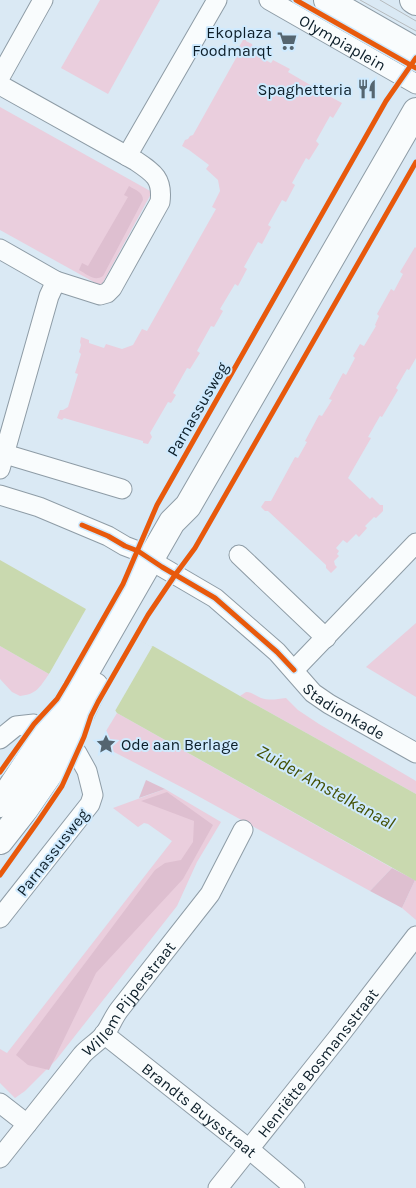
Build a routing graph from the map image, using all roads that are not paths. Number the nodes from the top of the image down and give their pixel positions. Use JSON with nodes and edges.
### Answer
{"nodes":[{"id":1,"x":43,"y":0,"type":"edge"},
{"id":2,"x":218,"y":0,"type":"edge"},
{"id":3,"x":269,"y":0,"type":"edge"},
{"id":4,"x":327,"y":0,"type":"edge"},
{"id":5,"x":413,"y":0,"type":"edge"},
{"id":6,"x":416,"y":2,"type":"edge"},
{"id":7,"x":416,"y":51,"type":"edge"},
{"id":8,"x":0,"y":77,"type":"edge"},
{"id":9,"x":416,"y":84,"type":"edge"},
{"id":10,"x":0,"y":85,"type":"edge"},
{"id":11,"x":416,"y":111,"type":"edge"},
{"id":12,"x":128,"y":156,"type":"junction"},
{"id":13,"x":0,"y":249,"type":"edge"},
{"id":14,"x":56,"y":281,"type":"junction"},
{"id":15,"x":2,"y":461,"type":"edge"},
{"id":16,"x":122,"y":489,"type":"dead end"},
{"id":17,"x":0,"y":495,"type":"edge"},
{"id":18,"x":416,"y":543,"type":"edge"},
{"id":19,"x":239,"y":555,"type":"dead end"},
{"id":20,"x":156,"y":563,"type":"junction"},
{"id":21,"x":326,"y":638,"type":"junction"},
{"id":22,"x":294,"y":670,"type":"junction"},
{"id":23,"x":0,"y":739,"type":"edge"},
{"id":24,"x":56,"y":739,"type":"junction"},
{"id":25,"x":416,"y":753,"type":"edge"},
{"id":26,"x":0,"y":804,"type":"edge"},
{"id":27,"x":243,"y":830,"type":"dead end"},
{"id":28,"x":0,"y":841,"type":"edge"},
{"id":29,"x":0,"y":918,"type":"edge"},
{"id":30,"x":416,"y":936,"type":"edge"},
{"id":31,"x":104,"y":1034,"type":"junction"},
{"id":32,"x":0,"y":1103,"type":"edge"},
{"id":33,"x":27,"y":1124,"type":"junction"},
{"id":34,"x":249,"y":1150,"type":"junction"},
{"id":35,"x":0,"y":1158,"type":"edge"},
{"id":36,"x":218,"y":1188,"type":"edge"},
{"id":37,"x":295,"y":1188,"type":"edge"}],
"edges":[{"from":1,"to":8,"type":"street"},
{"from":2,"to":12,"type":"street"},
{"from":3,"to":9,"type":"street","name":"Olympiaplein"},
{"from":4,"to":7,"type":"main road","name":"Olympiaplein"},
{"from":5,"to":6,"type":"main road"},
{"from":10,"to":12,"type":"street"},
{"from":11,"to":20,"type":"main road"},
{"from":12,"to":14,"type":"street"},
{"from":13,"to":14,"type":"street"},
{"from":14,"to":15,"type":"street"},
{"from":15,"to":16,"type":"street"},
{"from":17,"to":20,"type":"street","name":"Stadionkade"},
{"from":18,"to":21,"type":"street"},
{"from":19,"to":21,"type":"street"},
{"from":20,"to":22,"type":"street","name":"Stadionkade"},
{"from":20,"to":24,"type":"main road"},
{"from":21,"to":22,"type":"street"},
{"from":22,"to":25,"type":"street","name":"Stadionkade"},
{"from":23,"to":24,"type":"street"},
{"from":24,"to":26,"type":"main road"},
{"from":24,"to":28,"type":"main road"},
{"from":24,"to":29,"type":"street","name":"Parnassusweg"},
{"from":27,"to":31,"type":"street","name":"Willem Pijperstraat"},
{"from":30,"to":34,"type":"street","name":"Henriëtte Bosmansstraat"},
{"from":31,"to":33,"type":"street","name":"Willem Pijperstraat"},
{"from":31,"to":34,"type":"street","name":"Brandts Buysstraat"},
{"from":32,"to":33,"type":"street"},
{"from":33,"to":35,"type":"street","name":"Willem Pijperstraat"},
{"from":34,"to":36,"type":"street","name":"Henriëtte Bosmansstraat"},
{"from":34,"to":37,"type":"street","name":"Brandts Buysstraat"}]}
